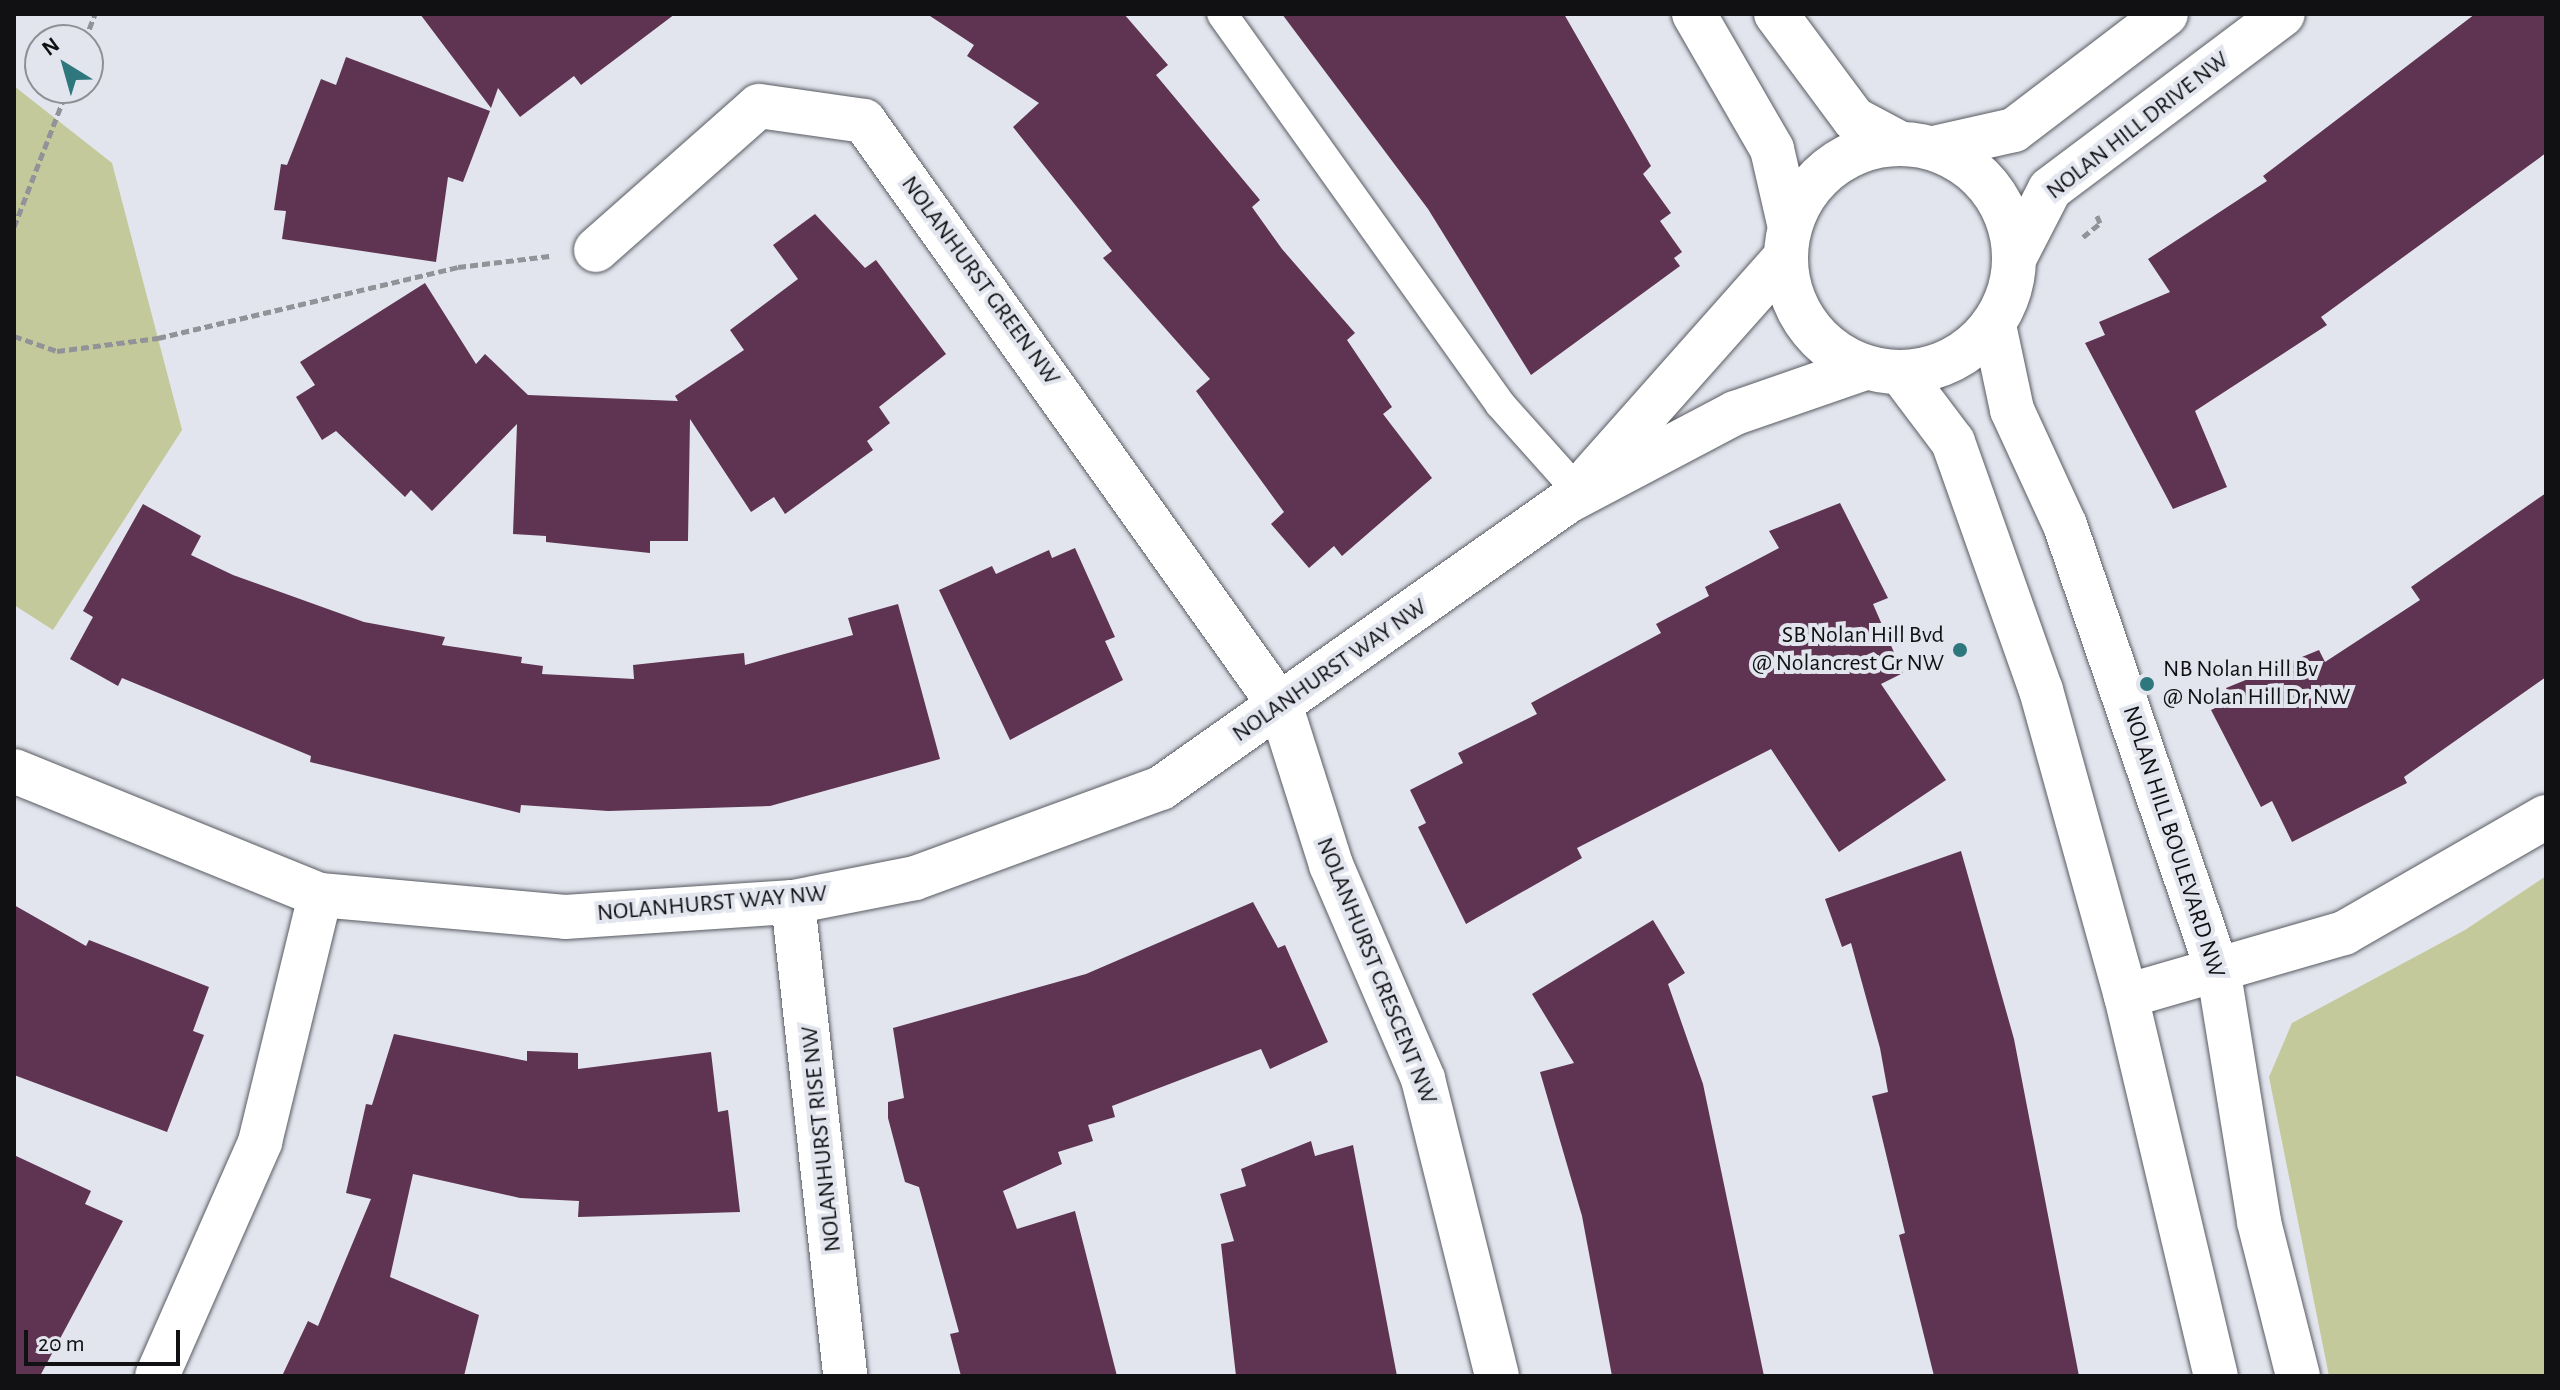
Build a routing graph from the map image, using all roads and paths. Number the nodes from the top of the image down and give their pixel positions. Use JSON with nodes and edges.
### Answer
{"nodes":[{"id":1,"x":1222,"y":14,"type":"edge"},
{"id":2,"x":1694,"y":14,"type":"edge"},
{"id":3,"x":1776,"y":14,"type":"edge"},
{"id":4,"x":2166,"y":14,"type":"edge"},
{"id":5,"x":2283,"y":14,"type":"edge"},
{"id":6,"x":62,"y":104,"type":"edge"},
{"id":7,"x":1917,"y":145,"type":"junction"},
{"id":8,"x":2088,"y":202,"type":"dead end"},
{"id":9,"x":14,"y":227,"type":"edge"},
{"id":10,"x":1787,"y":241,"type":"junction"},
{"id":11,"x":2070,"y":248,"type":"dead end"},
{"id":12,"x":596,"y":250,"type":"joint"},
{"id":13,"x":2015,"y":257,"type":"junction"},
{"id":14,"x":1994,"y":325,"type":"junction"},
{"id":15,"x":14,"y":336,"type":"edge"},
{"id":16,"x":1883,"y":371,"type":"junction"},
{"id":17,"x":1573,"y":496,"type":"junction"},
{"id":18,"x":1281,"y":707,"type":"junction"},
{"id":19,"x":14,"y":771,"type":"edge"},
{"id":20,"x":2546,"y":817,"type":"edge"},
{"id":21,"x":320,"y":895,"type":"junction"},
{"id":22,"x":793,"y":902,"type":"junction"},
{"id":23,"x":2219,"y":974,"type":"junction"},
{"id":24,"x":2126,"y":996,"type":"junction"},
{"id":25,"x":157,"y":1376,"type":"edge"},
{"id":26,"x":845,"y":1376,"type":"edge"},
{"id":27,"x":1497,"y":1376,"type":"edge"},
{"id":28,"x":2216,"y":1376,"type":"edge"},
{"id":29,"x":2298,"y":1376,"type":"edge"}],
"edges":[{"from":1,"to":17,"type":"lane"},
{"from":2,"to":10,"type":"street"},
{"from":3,"to":7,"type":"street"},
{"from":4,"to":7,"type":"street"},
{"from":5,"to":13,"type":"street","name":"NOLAN HILL DRIVE NW"},
{"from":6,"to":9,"type":"path"},
{"from":7,"to":10,"type":"street"},
{"from":7,"to":13,"type":"street"},
{"from":8,"to":11,"type":"path"},
{"from":10,"to":16,"type":"street"},
{"from":10,"to":17,"type":"street","name":"NOLANHURST WAY NW"},
{"from":12,"to":15,"type":"path"},
{"from":12,"to":18,"type":"street","name":"NOLANHURST GREEN NW"},
{"from":13,"to":14,"type":"street"},
{"from":14,"to":16,"type":"street"},
{"from":14,"to":23,"type":"street","name":"NOLAN HILL BOULEVARD NW"},
{"from":16,"to":17,"type":"street","name":"NOLANHURST WAY NW"},
{"from":16,"to":24,"type":"street"},
{"from":17,"to":18,"type":"street","name":"NOLANHURST WAY NW"},
{"from":18,"to":22,"type":"street","name":"NOLANHURST WAY NW"},
{"from":18,"to":27,"type":"street","name":"NOLANHURST CRESCENT NW"},
{"from":19,"to":21,"type":"street","name":"NOLANHURST WAY NW"},
{"from":20,"to":23,"type":"street"},
{"from":21,"to":22,"type":"street","name":"NOLANHURST WAY NW"},
{"from":21,"to":25,"type":"street"},
{"from":22,"to":26,"type":"street","name":"NOLANHURST RISE NW"},
{"from":23,"to":24,"type":"street"},
{"from":23,"to":29,"type":"street","name":"NOLAN HILL BOULEVARD NW"},
{"from":24,"to":28,"type":"street"}]}
